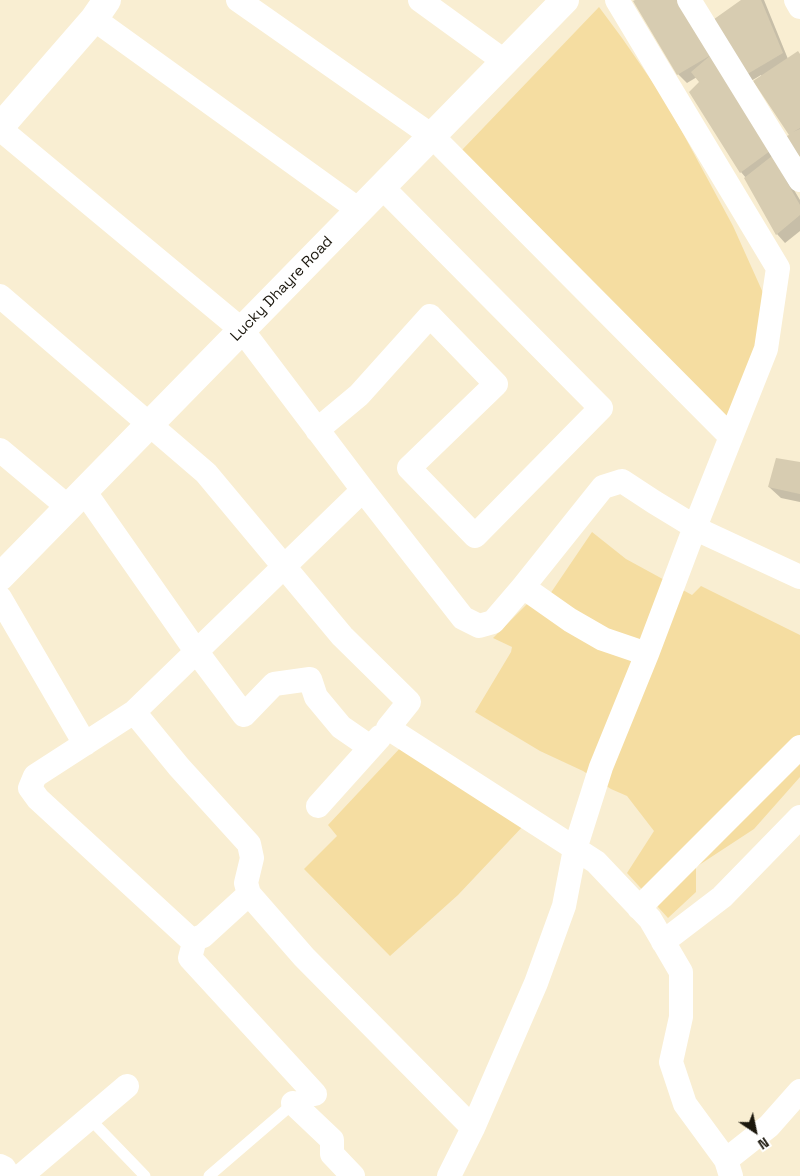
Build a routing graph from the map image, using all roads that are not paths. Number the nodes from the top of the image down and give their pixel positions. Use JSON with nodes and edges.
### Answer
{"nodes":[{"id":1,"x":238,"y":0,"type":"edge"},
{"id":2,"x":420,"y":0,"type":"edge"},
{"id":3,"x":565,"y":0,"type":"edge"},
{"id":4,"x":618,"y":0,"type":"edge"},
{"id":5,"x":689,"y":0,"type":"edge"},
{"id":6,"x":796,"y":0,"type":"edge"},
{"id":7,"x":800,"y":7,"type":"edge"},
{"id":8,"x":101,"y":9,"type":"edge"},
{"id":9,"x":504,"y":62,"type":"junction"},
{"id":10,"x":0,"y":128,"type":"edge"},
{"id":11,"x":432,"y":136,"type":"junction"},
{"id":12,"x":800,"y":180,"type":"edge"},
{"id":13,"x":382,"y":187,"type":"junction"},
{"id":14,"x":359,"y":210,"type":"junction"},
{"id":15,"x":0,"y":296,"type":"edge"},
{"id":16,"x":242,"y":330,"type":"junction"},
{"id":17,"x":150,"y":424,"type":"junction"},
{"id":18,"x":317,"y":430,"type":"junction"},
{"id":19,"x":730,"y":437,"type":"junction"},
{"id":20,"x":0,"y":450,"type":"edge"},
{"id":21,"x":363,"y":490,"type":"junction"},
{"id":22,"x":76,"y":499,"type":"junction"},
{"id":23,"x":695,"y":527,"type":"junction"},
{"id":24,"x":284,"y":567,"type":"junction"},
{"id":25,"x":0,"y":577,"type":"edge"},
{"id":26,"x":800,"y":577,"type":"edge"},
{"id":27,"x":523,"y":587,"type":"junction"},
{"id":28,"x":0,"y":598,"type":"edge"},
{"id":29,"x":196,"y":651,"type":"junction"},
{"id":30,"x":647,"y":654,"type":"junction"},
{"id":31,"x":134,"y":712,"type":"junction"},
{"id":32,"x":388,"y":728,"type":"junction"},
{"id":33,"x":84,"y":744,"type":"junction"},
{"id":34,"x":800,"y":747,"type":"edge"},
{"id":35,"x":370,"y":748,"type":"junction"},
{"id":36,"x":318,"y":806,"type":"dead end"},
{"id":37,"x":800,"y":817,"type":"edge"},
{"id":38,"x":575,"y":848,"type":"junction"},
{"id":39,"x":249,"y":894,"type":"junction"},
{"id":40,"x":639,"y":908,"type":"junction"},
{"id":41,"x":195,"y":939,"type":"junction"},
{"id":42,"x":663,"y":942,"type":"junction"},
{"id":43,"x":127,"y":1086,"type":"dead end"},
{"id":44,"x":800,"y":1091,"type":"edge"},
{"id":45,"x":306,"y":1096,"type":"junction"},
{"id":46,"x":90,"y":1118,"type":"junction"},
{"id":47,"x":473,"y":1128,"type":"junction"},
{"id":48,"x":0,"y":1166,"type":"edge"},
{"id":49,"x":728,"y":1168,"type":"edge"},
{"id":50,"x":217,"y":1174,"type":"edge"},
{"id":51,"x":9,"y":1176,"type":"edge"},
{"id":52,"x":21,"y":1176,"type":"edge"},
{"id":53,"x":145,"y":1176,"type":"edge"},
{"id":54,"x":353,"y":1176,"type":"edge"},
{"id":55,"x":449,"y":1176,"type":"edge"}],
"edges":[{"from":1,"to":11,"type":"street"},
{"from":2,"to":9,"type":"street"},
{"from":3,"to":9,"type":"main road","name":"Lucky Dhayre Road"},
{"from":4,"to":19,"type":"street"},
{"from":5,"to":12,"type":"street"},
{"from":6,"to":7,"type":"street"},
{"from":8,"to":10,"type":"main road"},
{"from":8,"to":14,"type":"street"},
{"from":9,"to":11,"type":"main road","name":"Lucky Dhayre Road"},
{"from":10,"to":16,"type":"street"},
{"from":11,"to":13,"type":"main road","name":"Lucky Dhayre Road"},
{"from":11,"to":19,"type":"street"},
{"from":13,"to":14,"type":"main road","name":"Lucky Dhayre Road"},
{"from":13,"to":18,"type":"street"},
{"from":14,"to":16,"type":"main road","name":"Lucky Dhayre Road"},
{"from":15,"to":17,"type":"street"},
{"from":16,"to":17,"type":"main road","name":"Lucky Dhayre Road"},
{"from":16,"to":18,"type":"street"},
{"from":17,"to":22,"type":"main road","name":"Lucky Dhayre Road"},
{"from":17,"to":24,"type":"street"},
{"from":18,"to":21,"type":"street"},
{"from":19,"to":23,"type":"street"},
{"from":20,"to":22,"type":"street"},
{"from":21,"to":24,"type":"street"},
{"from":21,"to":27,"type":"street"},
{"from":22,"to":25,"type":"main road","name":"Lucky Dhayre Road"},
{"from":22,"to":29,"type":"street"},
{"from":23,"to":26,"type":"street"},
{"from":23,"to":27,"type":"street"},
{"from":23,"to":30,"type":"street"},
{"from":24,"to":29,"type":"street"},
{"from":24,"to":32,"type":"street"},
{"from":27,"to":30,"type":"street"},
{"from":28,"to":33,"type":"street"},
{"from":29,"to":31,"type":"street"},
{"from":29,"to":35,"type":"street"},
{"from":30,"to":38,"type":"street"},
{"from":31,"to":33,"type":"street"},
{"from":31,"to":39,"type":"street"},
{"from":32,"to":35,"type":"street"},
{"from":32,"to":38,"type":"street"},
{"from":33,"to":41,"type":"street"},
{"from":34,"to":40,"type":"street"},
{"from":35,"to":36,"type":"street"},
{"from":37,"to":42,"type":"street"},
{"from":38,"to":40,"type":"street"},
{"from":38,"to":47,"type":"street"},
{"from":39,"to":41,"type":"street"},
{"from":39,"to":47,"type":"street"},
{"from":40,"to":42,"type":"street"},
{"from":41,"to":45,"type":"street"},
{"from":42,"to":49,"type":"street"},
{"from":43,"to":46,"type":"street"},
{"from":44,"to":49,"type":"street"},
{"from":45,"to":50,"type":"lane"},
{"from":45,"to":54,"type":"street"},
{"from":46,"to":52,"type":"street"},
{"from":46,"to":53,"type":"lane"},
{"from":47,"to":55,"type":"street"},
{"from":48,"to":51,"type":"street"}]}
